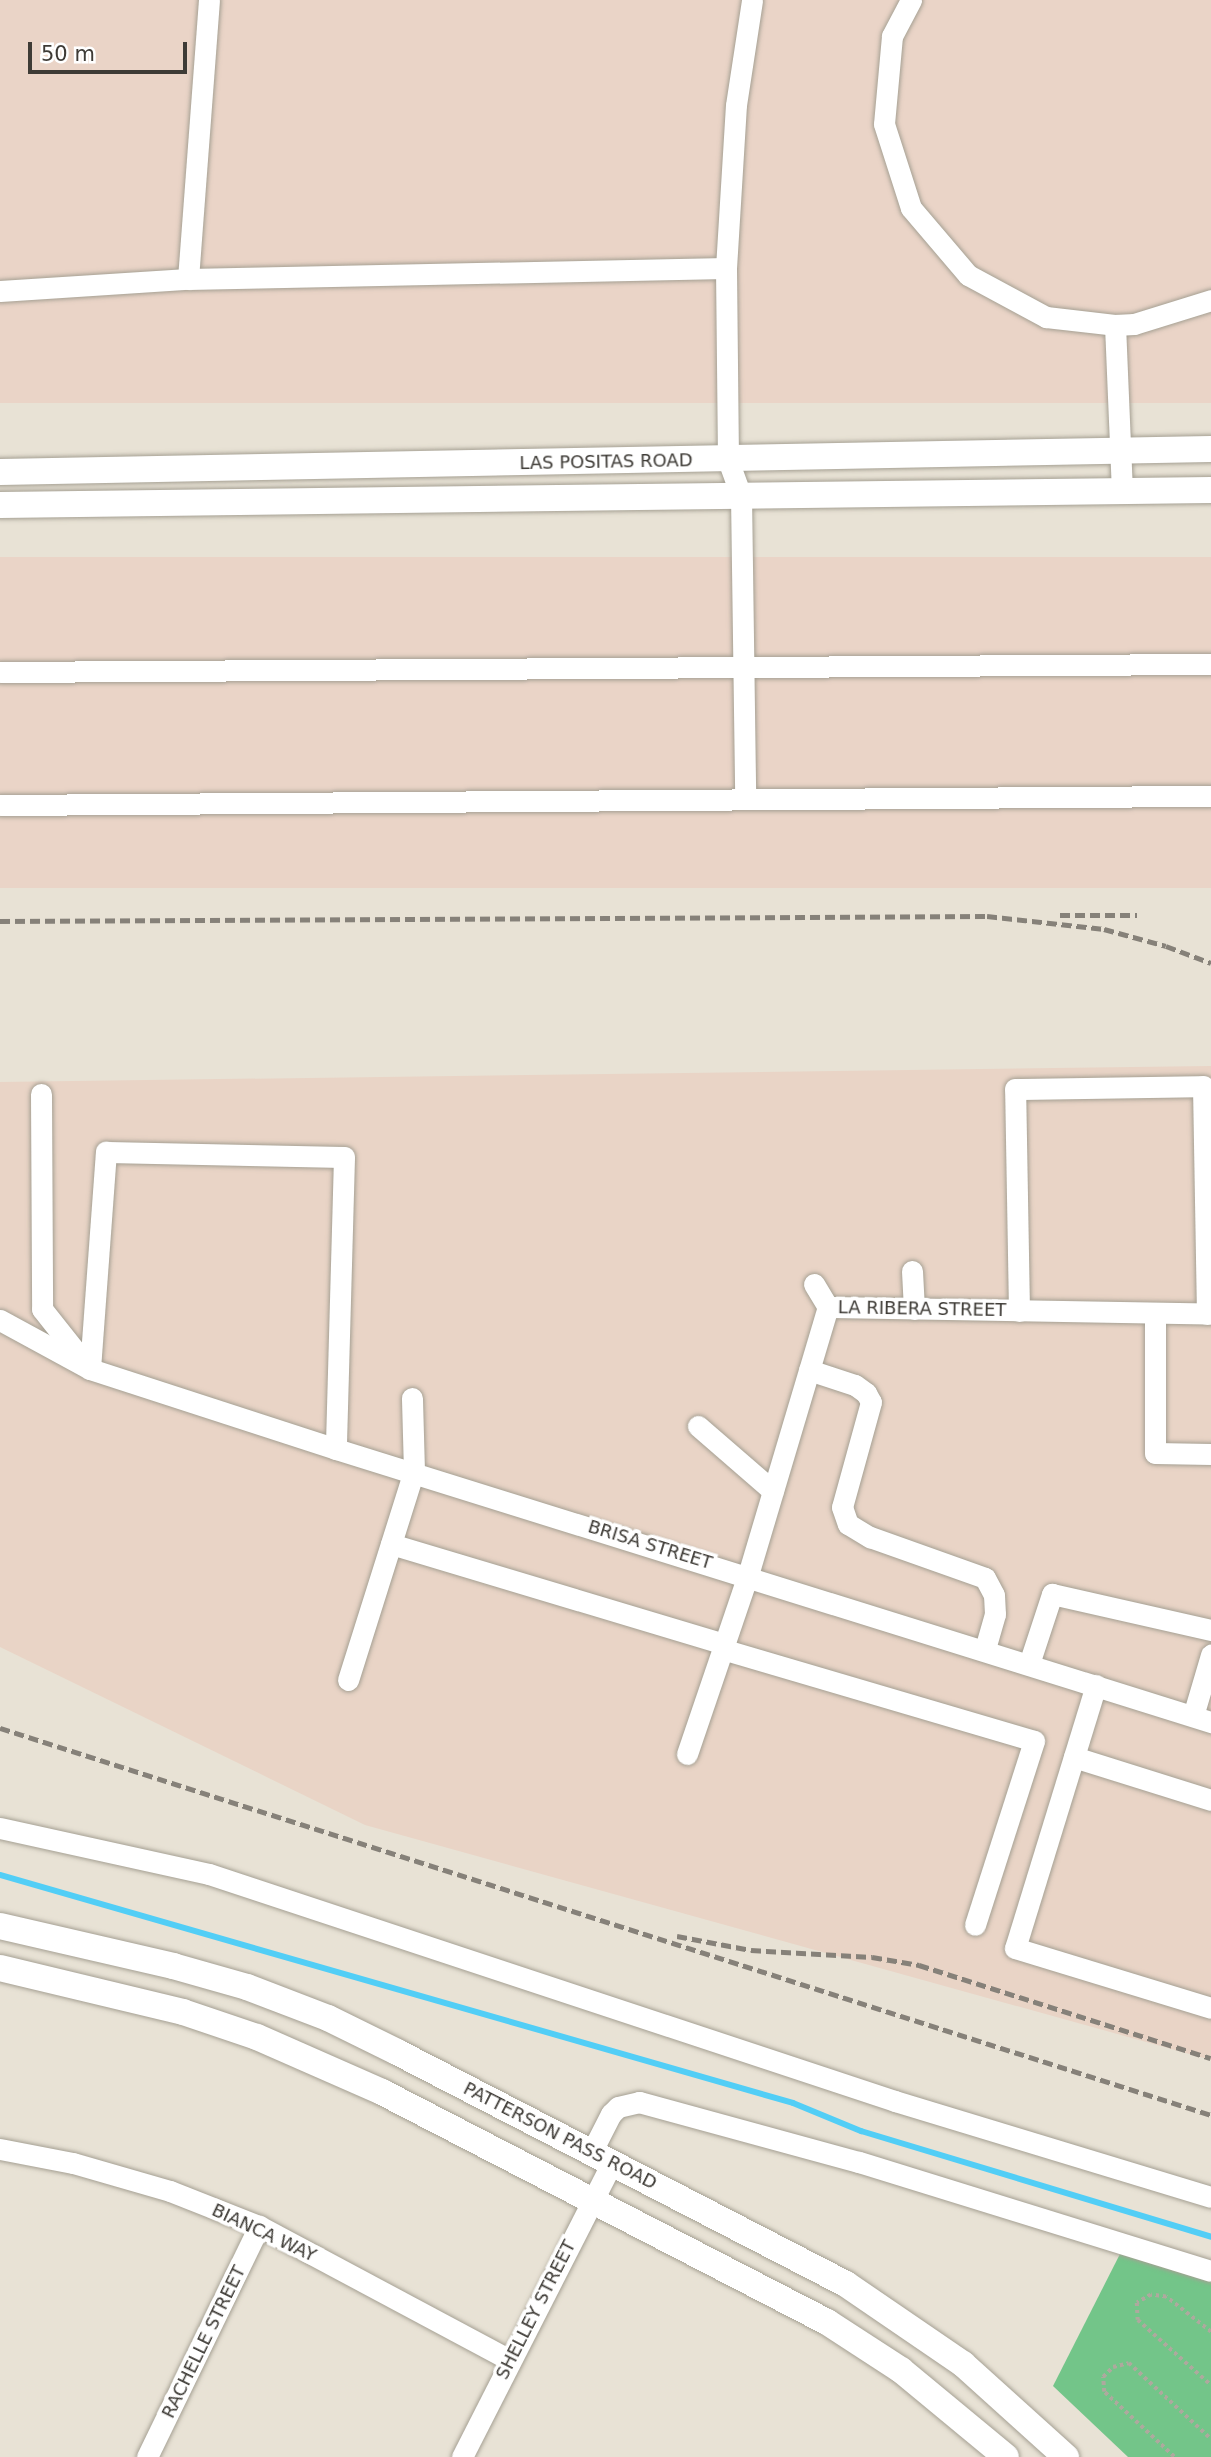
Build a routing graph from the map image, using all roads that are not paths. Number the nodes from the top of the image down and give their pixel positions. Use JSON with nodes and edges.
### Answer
{"nodes":[{"id":1,"x":209,"y":0,"type":"edge"},
{"id":2,"x":752,"y":0,"type":"edge"},
{"id":3,"x":911,"y":0,"type":"edge"},
{"id":4,"x":726,"y":268,"type":"junction"},
{"id":5,"x":188,"y":279,"type":"junction"},
{"id":6,"x":0,"y":291,"type":"edge"},
{"id":7,"x":1211,"y":300,"type":"edge"},
{"id":8,"x":1115,"y":326,"type":"junction"},
{"id":9,"x":1211,"y":449,"type":"edge"},
{"id":10,"x":1118,"y":451,"type":"junction"},
{"id":11,"x":728,"y":460,"type":"junction"},
{"id":12,"x":0,"y":472,"type":"edge"},
{"id":13,"x":1211,"y":490,"type":"edge"},
{"id":14,"x":1122,"y":491,"type":"junction"},
{"id":15,"x":741,"y":495,"type":"junction"},
{"id":16,"x":0,"y":505,"type":"edge"},
{"id":17,"x":1211,"y":664,"type":"edge"},
{"id":18,"x":743,"y":669,"type":"junction"},
{"id":19,"x":0,"y":673,"type":"edge"},
{"id":20,"x":1211,"y":796,"type":"edge"},
{"id":21,"x":745,"y":799,"type":"junction"},
{"id":22,"x":0,"y":805,"type":"edge"},
{"id":23,"x":41,"y":1094,"type":"dead end"},
{"id":24,"x":912,"y":1271,"type":"dead end"},
{"id":25,"x":814,"y":1284,"type":"dead end"},
{"id":26,"x":828,"y":1307,"type":"junction"},
{"id":27,"x":914,"y":1309,"type":"junction"},
{"id":28,"x":1019,"y":1311,"type":"junction"},
{"id":29,"x":1155,"y":1313,"type":"junction"},
{"id":30,"x":1209,"y":1314,"type":"edge"},
{"id":31,"x":0,"y":1320,"type":"edge"},
{"id":32,"x":90,"y":1369,"type":"junction"},
{"id":33,"x":809,"y":1370,"type":"junction"},
{"id":34,"x":412,"y":1398,"type":"dead end"},
{"id":35,"x":698,"y":1426,"type":"dead end"},
{"id":36,"x":336,"y":1449,"type":"junction"},
{"id":37,"x":1211,"y":1454,"type":"edge"},
{"id":38,"x":414,"y":1471,"type":"junction"},
{"id":39,"x":773,"y":1492,"type":"junction"},
{"id":40,"x":391,"y":1544,"type":"junction"},
{"id":41,"x":748,"y":1575,"type":"junction"},
{"id":42,"x":1211,"y":1630,"type":"edge"},
{"id":43,"x":723,"y":1647,"type":"junction"},
{"id":44,"x":985,"y":1650,"type":"junction"},
{"id":45,"x":1211,"y":1656,"type":"edge"},
{"id":46,"x":1029,"y":1664,"type":"junction"},
{"id":47,"x":348,"y":1680,"type":"dead end"},
{"id":48,"x":1096,"y":1685,"type":"junction"},
{"id":49,"x":1202,"y":1719,"type":"edge"},
{"id":50,"x":687,"y":1755,"type":"dead end"},
{"id":51,"x":1073,"y":1757,"type":"junction"},
{"id":52,"x":1211,"y":1800,"type":"edge"},
{"id":53,"x":0,"y":1828,"type":"edge"},
{"id":54,"x":975,"y":1925,"type":"dead end"},
{"id":55,"x":0,"y":1926,"type":"edge"},
{"id":56,"x":0,"y":1968,"type":"edge"},
{"id":57,"x":1211,"y":2008,"type":"edge"},
{"id":58,"x":0,"y":2149,"type":"edge"},
{"id":59,"x":601,"y":2158,"type":"junction"},
{"id":60,"x":1211,"y":2197,"type":"edge"},
{"id":61,"x":593,"y":2199,"type":"junction"},
{"id":62,"x":259,"y":2226,"type":"junction"},
{"id":63,"x":1211,"y":2271,"type":"edge"},
{"id":64,"x":510,"y":2360,"type":"junction"},
{"id":65,"x":148,"y":2457,"type":"edge"},
{"id":66,"x":462,"y":2457,"type":"edge"},
{"id":67,"x":1006,"y":2457,"type":"edge"},
{"id":68,"x":1066,"y":2457,"type":"edge"}],
"edges":[{"from":1,"to":5,"type":"street"},
{"from":2,"to":4,"type":"street"},
{"from":3,"to":8,"type":"street"},
{"from":4,"to":5,"type":"street"},
{"from":4,"to":11,"type":"street"},
{"from":5,"to":6,"type":"street"},
{"from":7,"to":8,"type":"street"},
{"from":8,"to":10,"type":"street"},
{"from":9,"to":10,"type":"main road","name":"LAS POSITAS ROAD"},
{"from":10,"to":11,"type":"main road","name":"LAS POSITAS ROAD"},
{"from":10,"to":14,"type":"street"},
{"from":11,"to":12,"type":"main road","name":"LAS POSITAS ROAD"},
{"from":11,"to":15,"type":"street"},
{"from":13,"to":14,"type":"main road","name":"LAS POSITAS ROAD"},
{"from":14,"to":15,"type":"main road","name":"LAS POSITAS ROAD"},
{"from":15,"to":16,"type":"main road","name":"LAS POSITAS ROAD"},
{"from":15,"to":18,"type":"street"},
{"from":17,"to":18,"type":"street"},
{"from":18,"to":19,"type":"street"},
{"from":18,"to":21,"type":"street"},
{"from":20,"to":21,"type":"street"},
{"from":21,"to":22,"type":"street"},
{"from":23,"to":32,"type":"street"},
{"from":24,"to":27,"type":"street"},
{"from":25,"to":26,"type":"street"},
{"from":26,"to":27,"type":"street","name":"LA RIBERA STREET"},
{"from":26,"to":33,"type":"street","name":"LA RIBERA STREET"},
{"from":27,"to":28,"type":"street","name":"LA RIBERA STREET"},
{"from":28,"to":29,"type":"street","name":"LA RIBERA STREET"},
{"from":28,"to":30,"type":"street"},
{"from":29,"to":30,"type":"street","name":"LA RIBERA STREET"},
{"from":29,"to":37,"type":"street"},
{"from":31,"to":32,"type":"street","name":"BRISA STREET"},
{"from":32,"to":36,"type":"street","name":"BRISA STREET"},
{"from":32,"to":36,"type":"street"},
{"from":33,"to":39,"type":"street","name":"LA RIBERA STREET"},
{"from":33,"to":44,"type":"street"},
{"from":34,"to":38,"type":"street"},
{"from":35,"to":39,"type":"street"},
{"from":36,"to":38,"type":"street","name":"BRISA STREET"},
{"from":38,"to":40,"type":"street"},
{"from":38,"to":41,"type":"street","name":"BRISA STREET"},
{"from":39,"to":41,"type":"street","name":"LA RIBERA STREET"},
{"from":40,"to":43,"type":"street"},
{"from":40,"to":47,"type":"street"},
{"from":41,"to":43,"type":"street","name":"LA RIBERA STREET"},
{"from":41,"to":44,"type":"street","name":"BRISA STREET"},
{"from":42,"to":46,"type":"street"},
{"from":43,"to":50,"type":"street","name":"LA RIBERA STREET"},
{"from":43,"to":54,"type":"street"},
{"from":44,"to":46,"type":"street","name":"BRISA STREET"},
{"from":45,"to":49,"type":"street"},
{"from":46,"to":48,"type":"street","name":"BRISA STREET"},
{"from":48,"to":49,"type":"street","name":"BRISA STREET"},
{"from":48,"to":51,"type":"street"},
{"from":51,"to":52,"type":"street"},
{"from":51,"to":57,"type":"street"},
{"from":53,"to":60,"type":"street"},
{"from":55,"to":59,"type":"main road","name":"PATTERSON PASS ROAD"},
{"from":56,"to":61,"type":"main road"},
{"from":58,"to":62,"type":"street","name":"BIANCA WAY"},
{"from":59,"to":61,"type":"street","name":"SHELLEY STREET"},
{"from":59,"to":63,"type":"street","name":"SHELLEY STREET"},
{"from":59,"to":68,"type":"main road","name":"PATTERSON PASS ROAD"},
{"from":61,"to":64,"type":"street","name":"SHELLEY STREET"},
{"from":61,"to":67,"type":"main road"},
{"from":62,"to":64,"type":"street","name":"BIANCA WAY"},
{"from":62,"to":65,"type":"street","name":"RACHELLE STREET"},
{"from":64,"to":66,"type":"street","name":"SHELLEY STREET"}]}
